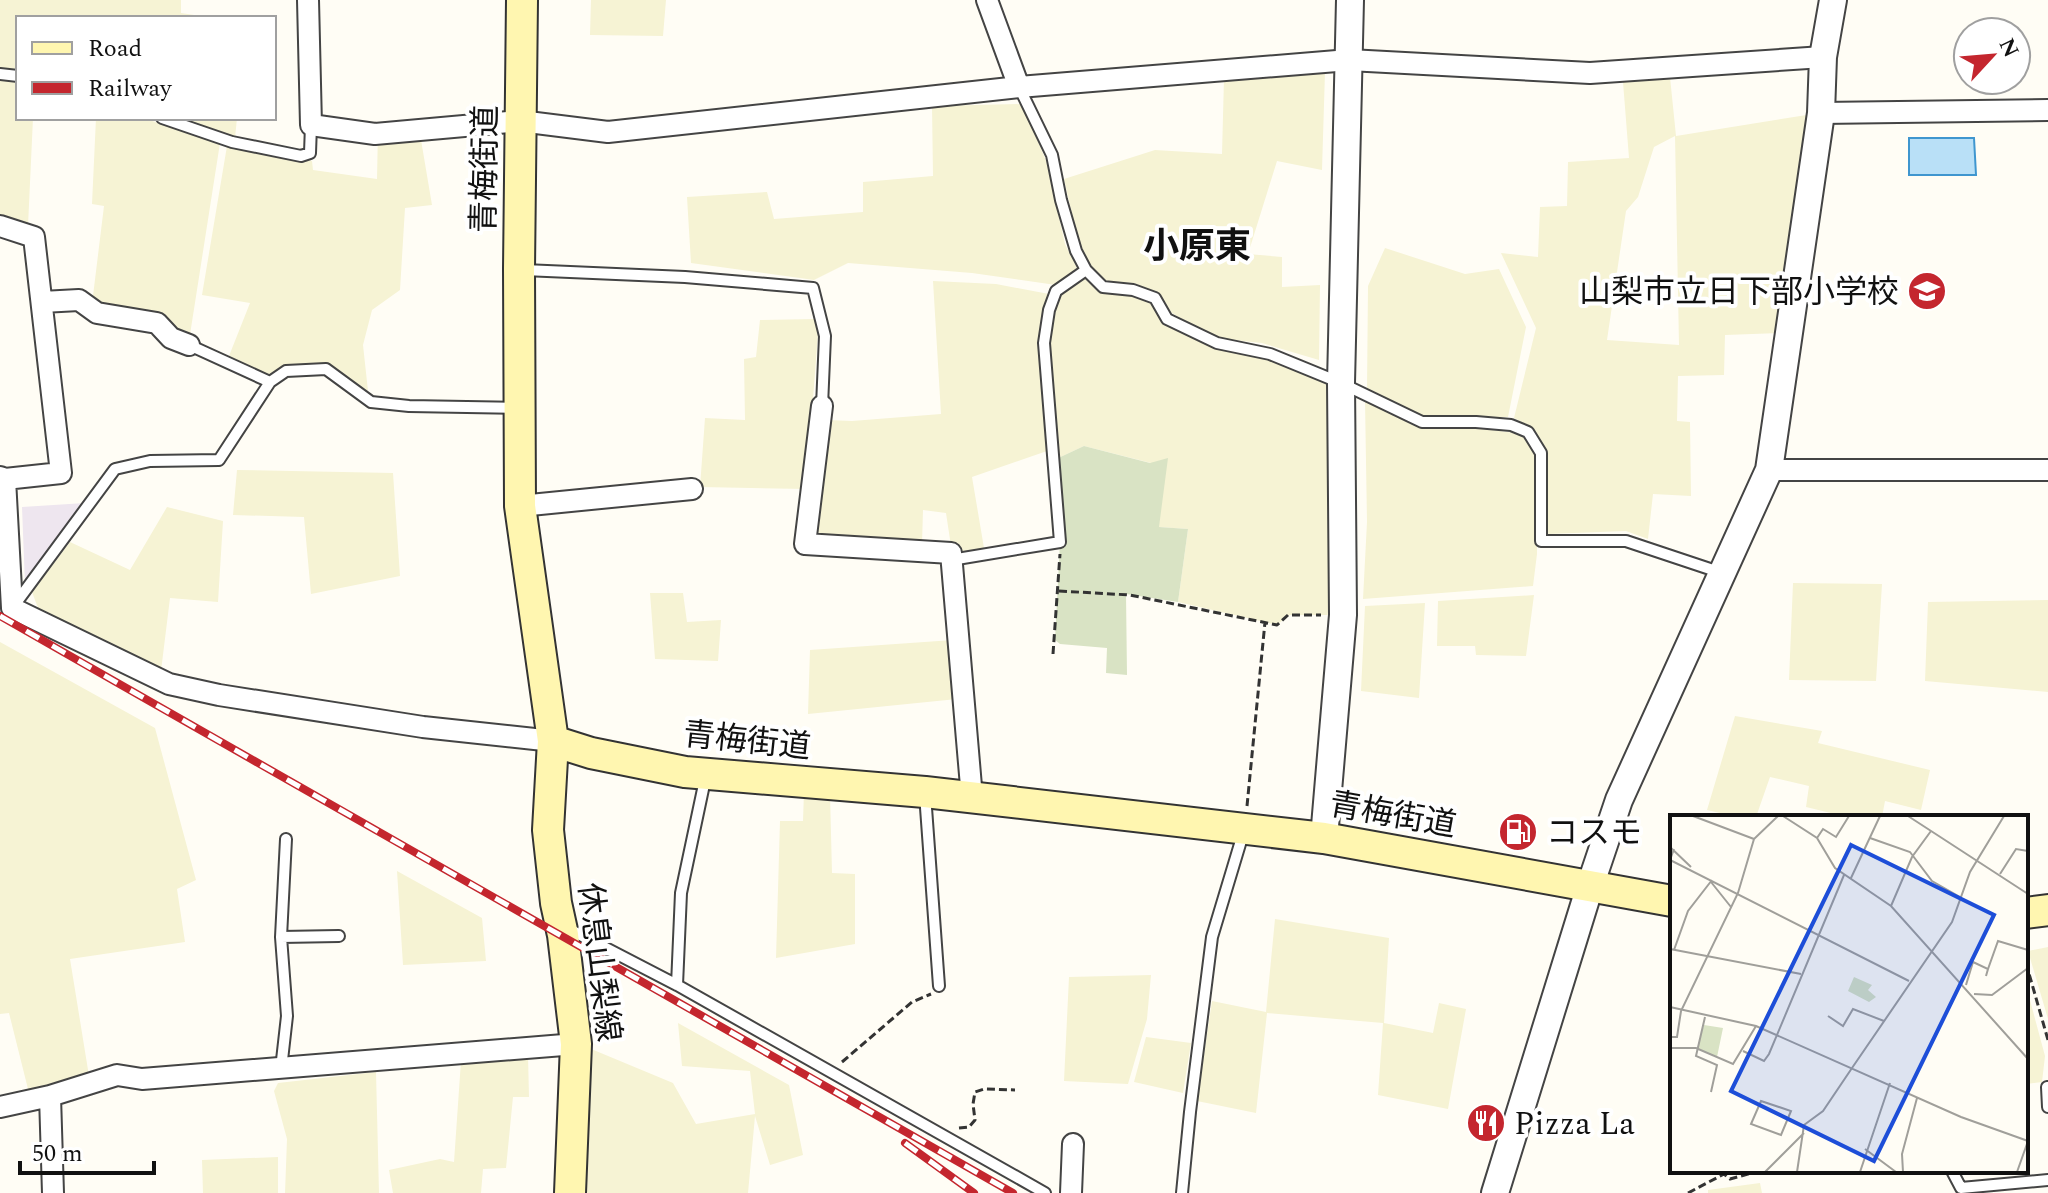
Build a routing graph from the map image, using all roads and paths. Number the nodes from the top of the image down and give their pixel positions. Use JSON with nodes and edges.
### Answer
{"nodes":[{"id":1,"x":308,"y":0,"type":"edge"},
{"id":2,"x":522,"y":0,"type":"edge"},
{"id":3,"x":987,"y":0,"type":"edge"},
{"id":4,"x":1350,"y":0,"type":"edge"},
{"id":5,"x":1833,"y":0,"type":"edge"},
{"id":6,"x":1823,"y":57,"type":"junction"},
{"id":7,"x":1349,"y":60,"type":"junction"},
{"id":8,"x":1019,"y":87,"type":"junction"},
{"id":9,"x":2048,"y":110,"type":"edge"},
{"id":10,"x":1821,"y":113,"type":"junction"},
{"id":11,"x":168,"y":120,"type":"edge"},
{"id":12,"x":520,"y":121,"type":"junction"},
{"id":13,"x":311,"y":125,"type":"junction"},
{"id":14,"x":0,"y":226,"type":"edge"},
{"id":15,"x":519,"y":269,"type":"junction"},
{"id":16,"x":1086,"y":270,"type":"junction"},
{"id":17,"x":42,"y":302,"type":"junction"},
{"id":18,"x":189,"y":345,"type":"joint"},
{"id":19,"x":270,"y":382,"type":"junction"},
{"id":20,"x":1341,"y":383,"type":"junction"},
{"id":21,"x":822,"y":406,"type":"joint"},
{"id":22,"x":521,"y":408,"type":"junction"},
{"id":23,"x":1769,"y":470,"type":"junction"},
{"id":24,"x":2048,"y":470,"type":"edge"},
{"id":25,"x":3,"y":478,"type":"edge"},
{"id":26,"x":692,"y":489,"type":"dead end"},
{"id":27,"x":520,"y":506,"type":"junction"},
{"id":28,"x":1060,"y":542,"type":"junction"},
{"id":29,"x":951,"y":560,"type":"junction"},
{"id":30,"x":1723,"y":573,"type":"junction"},
{"id":31,"x":1059,"y":591,"type":"junction"},
{"id":32,"x":6,"y":612,"type":"edge"},
{"id":33,"x":1343,"y":615,"type":"junction"},
{"id":34,"x":1265,"y":622,"type":"junction"},
{"id":35,"x":1053,"y":654,"type":"dead end"},
{"id":36,"x":553,"y":741,"type":"junction"},
{"id":37,"x":706,"y":773,"type":"junction"},
{"id":38,"x":925,"y":792,"type":"junction"},
{"id":39,"x":972,"y":798,"type":"junction"},
{"id":40,"x":1245,"y":828,"type":"junction"},
{"id":41,"x":1324,"y":838,"type":"junction"},
{"id":42,"x":286,"y":839,"type":"dead end"},
{"id":43,"x":1590,"y":886,"type":"junction"},
{"id":44,"x":1670,"y":901,"type":"edge"},
{"id":45,"x":2048,"y":910,"type":"edge"},
{"id":46,"x":2028,"y":913,"type":"edge"},
{"id":47,"x":560,"y":924,"type":"junction"},
{"id":48,"x":339,"y":936,"type":"dead end"},
{"id":49,"x":281,"y":937,"type":"junction"},
{"id":50,"x":2028,"y":970,"type":"edge"},
{"id":51,"x":677,"y":985,"type":"junction"},
{"id":52,"x":939,"y":986,"type":"joint"},
{"id":53,"x":2048,"y":1040,"type":"edge"},
{"id":54,"x":576,"y":1044,"type":"junction"},
{"id":55,"x":281,"y":1069,"type":"junction"},
{"id":56,"x":830,"y":1071,"type":"junction"},
{"id":57,"x":2047,"y":1087,"type":"edge"},
{"id":58,"x":1015,"y":1090,"type":"dead end"},
{"id":59,"x":50,"y":1096,"type":"junction"},
{"id":60,"x":0,"y":1107,"type":"edge"},
{"id":61,"x":2048,"y":1107,"type":"edge"},
{"id":62,"x":937,"y":1132,"type":"junction"},
{"id":63,"x":1073,"y":1144,"type":"dead end"},
{"id":64,"x":1752,"y":1173,"type":"edge"},
{"id":65,"x":1953,"y":1173,"type":"edge"},
{"id":66,"x":2048,"y":1180,"type":"edge"},
{"id":67,"x":53,"y":1193,"type":"edge"},
{"id":68,"x":570,"y":1193,"type":"edge"},
{"id":69,"x":1045,"y":1193,"type":"edge"},
{"id":70,"x":1071,"y":1193,"type":"edge"},
{"id":71,"x":1182,"y":1193,"type":"edge"},
{"id":72,"x":1495,"y":1193,"type":"edge"},
{"id":73,"x":1688,"y":1193,"type":"edge"}],
"edges":[{"from":1,"to":13,"type":"street"},
{"from":2,"to":12,"type":"main road","name":"青梅街道"},
{"from":3,"to":8,"type":"street"},
{"from":4,"to":7,"type":"street"},
{"from":5,"to":6,"type":"street"},
{"from":6,"to":7,"type":"street"},
{"from":6,"to":10,"type":"street"},
{"from":7,"to":8,"type":"street"},
{"from":7,"to":20,"type":"street"},
{"from":8,"to":12,"type":"street"},
{"from":8,"to":16,"type":"lane"},
{"from":9,"to":10,"type":"street"},
{"from":10,"to":23,"type":"street"},
{"from":11,"to":13,"type":"lane"},
{"from":12,"to":13,"type":"street"},
{"from":12,"to":15,"type":"main road","name":"青梅街道"},
{"from":14,"to":17,"type":"street"},
{"from":15,"to":21,"type":"lane"},
{"from":15,"to":22,"type":"main road","name":"青梅街道"},
{"from":16,"to":20,"type":"lane"},
{"from":16,"to":28,"type":"lane"},
{"from":17,"to":18,"type":"street"},
{"from":17,"to":25,"type":"street"},
{"from":18,"to":19,"type":"lane"},
{"from":19,"to":22,"type":"lane"},
{"from":19,"to":32,"type":"lane"},
{"from":20,"to":30,"type":"lane"},
{"from":20,"to":33,"type":"street"},
{"from":21,"to":29,"type":"street"},
{"from":22,"to":27,"type":"main road","name":"青梅街道"},
{"from":23,"to":24,"type":"street"},
{"from":23,"to":30,"type":"street"},
{"from":25,"to":32,"type":"street"},
{"from":26,"to":27,"type":"street"},
{"from":27,"to":36,"type":"main road","name":"青梅街道"},
{"from":28,"to":29,"type":"lane"},
{"from":28,"to":31,"type":"path"},
{"from":29,"to":39,"type":"street"},
{"from":30,"to":43,"type":"street"},
{"from":31,"to":34,"type":"path"},
{"from":31,"to":35,"type":"path"},
{"from":32,"to":36,"type":"street"},
{"from":33,"to":34,"type":"path"},
{"from":33,"to":41,"type":"street"},
{"from":34,"to":40,"type":"path"},
{"from":36,"to":37,"type":"main road","name":"青梅街道"},
{"from":36,"to":47,"type":"main road","name":"休息山梨線"},
{"from":37,"to":38,"type":"main road","name":"青梅街道"},
{"from":37,"to":51,"type":"lane"},
{"from":38,"to":39,"type":"main road","name":"青梅街道"},
{"from":38,"to":52,"type":"lane"},
{"from":39,"to":40,"type":"main road","name":"青梅街道"},
{"from":40,"to":41,"type":"main road","name":"青梅街道"},
{"from":40,"to":71,"type":"lane"},
{"from":41,"to":43,"type":"main road","name":"青梅街道"},
{"from":42,"to":49,"type":"lane"},
{"from":43,"to":44,"type":"main road","name":"青梅街道"},
{"from":43,"to":72,"type":"street"},
{"from":45,"to":46,"type":"main road"},
{"from":47,"to":51,"type":"lane"},
{"from":47,"to":54,"type":"main road","name":"休息山梨線"},
{"from":48,"to":49,"type":"lane"},
{"from":49,"to":55,"type":"lane"},
{"from":50,"to":53,"type":"path"},
{"from":51,"to":56,"type":"lane"},
{"from":52,"to":56,"type":"path"},
{"from":54,"to":55,"type":"street"},
{"from":54,"to":68,"type":"main road","name":"休息山梨線"},
{"from":55,"to":59,"type":"street"},
{"from":56,"to":62,"type":"lane"},
{"from":57,"to":61,"type":"lane"},
{"from":58,"to":62,"type":"path"},
{"from":59,"to":60,"type":"street"},
{"from":59,"to":67,"type":"street"},
{"from":62,"to":69,"type":"lane"},
{"from":63,"to":70,"type":"street"},
{"from":64,"to":73,"type":"path"},
{"from":65,"to":66,"type":"lane"}]}
